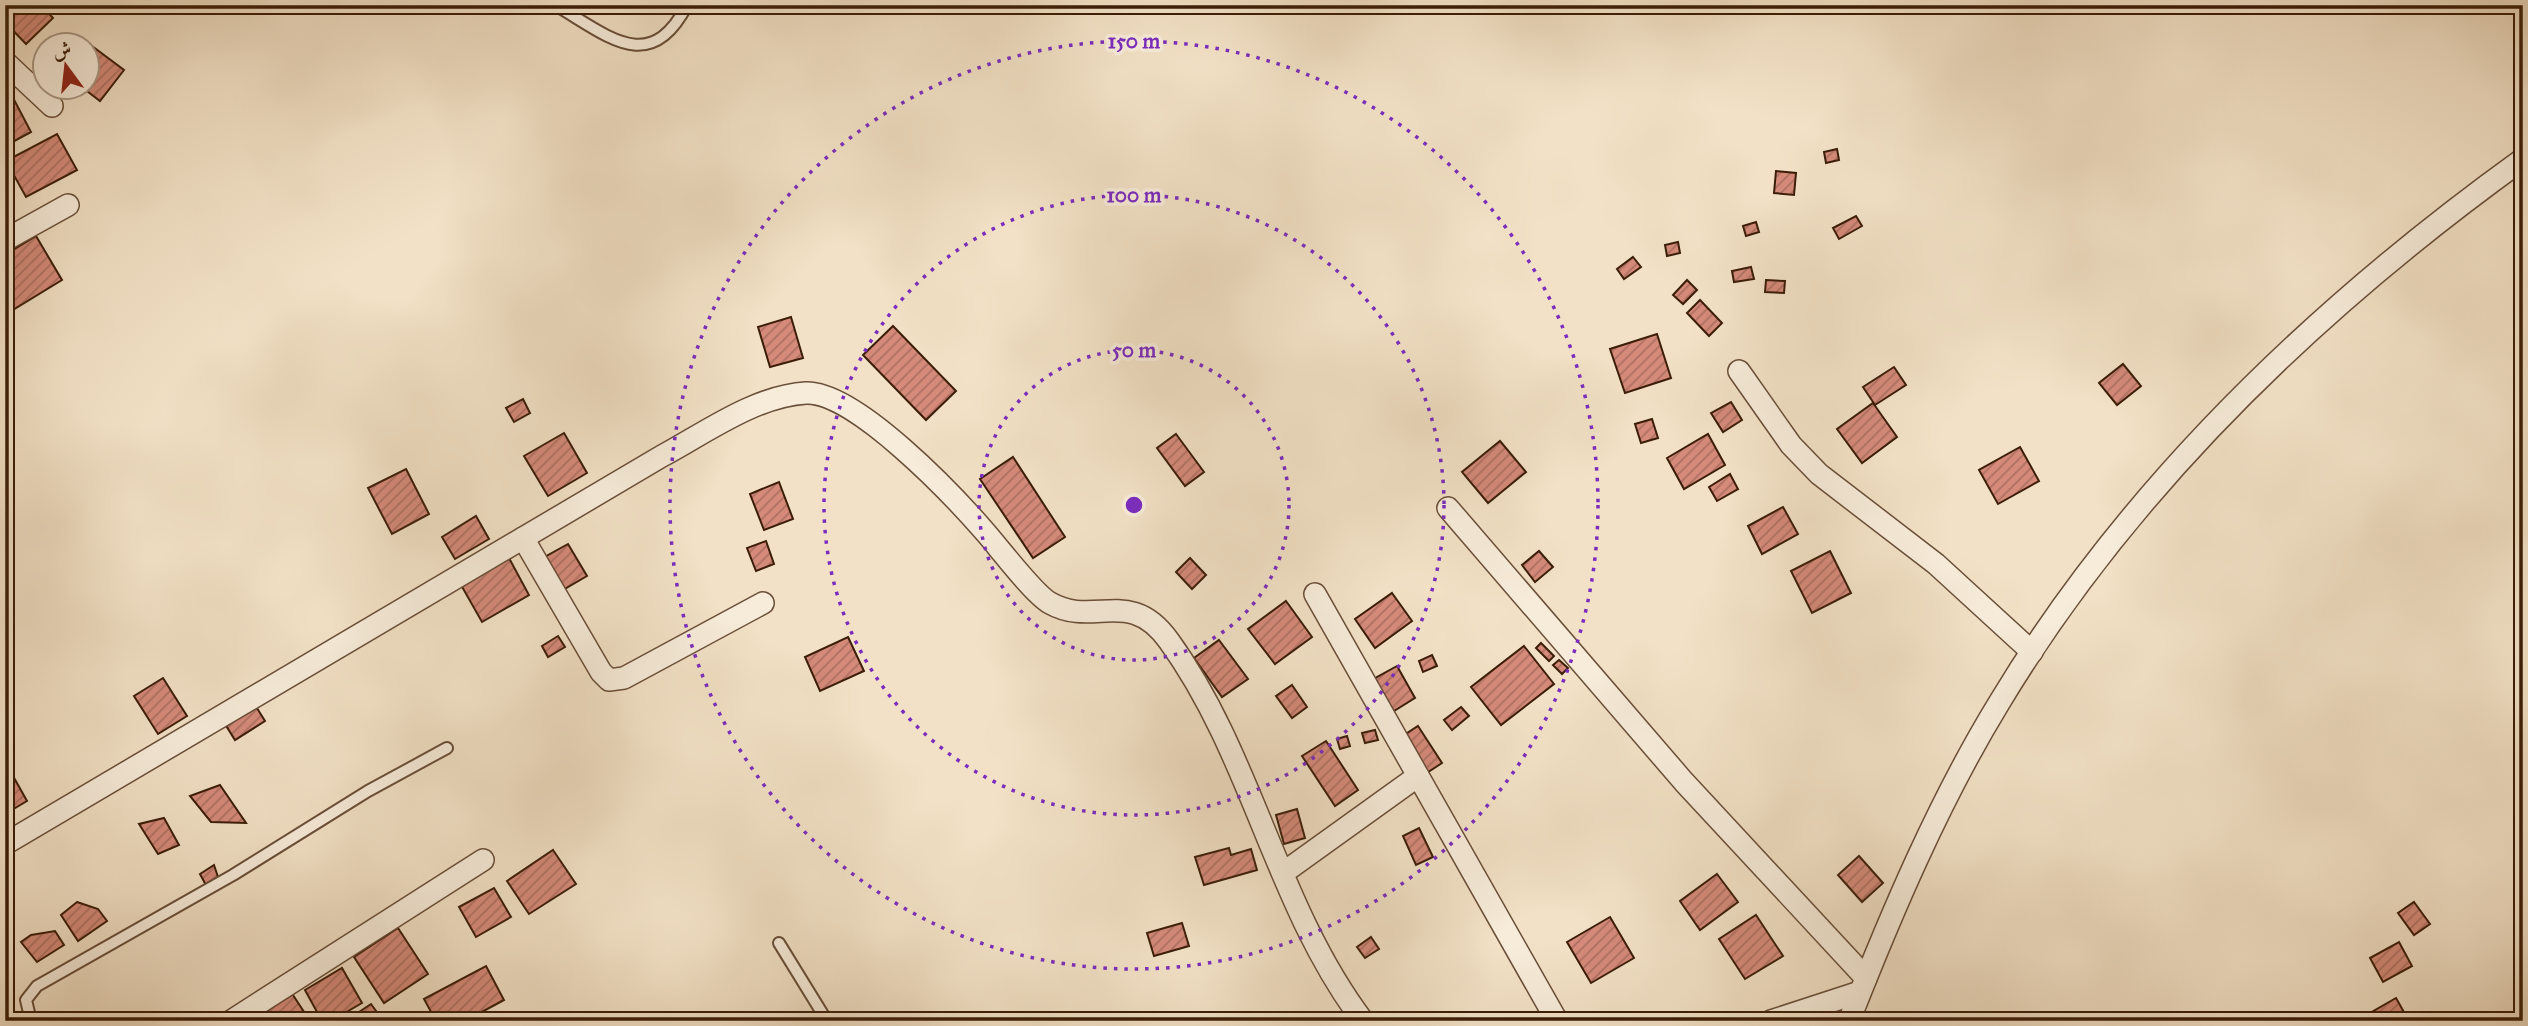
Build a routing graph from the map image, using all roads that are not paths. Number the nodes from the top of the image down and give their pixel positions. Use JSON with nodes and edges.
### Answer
{"nodes":[{"id":1,"x":555,"y":5,"type":"edge"},
{"id":2,"x":687,"y":5,"type":"edge"},
{"id":3,"x":5,"y":62,"type":"edge"},
{"id":4,"x":52,"y":106,"type":"dead end"},
{"id":5,"x":2523,"y":159,"type":"edge"},
{"id":6,"x":68,"y":205,"type":"dead end"},
{"id":7,"x":5,"y":240,"type":"edge"},
{"id":8,"x":1739,"y":371,"type":"dead end"},
{"id":9,"x":1448,"y":508,"type":"dead end"},
{"id":10,"x":523,"y":538,"type":"junction"},
{"id":11,"x":1315,"y":594,"type":"dead end"},
{"id":12,"x":763,"y":603,"type":"dead end"},
{"id":13,"x":2032,"y":652,"type":"junction"},
{"id":14,"x":447,"y":748,"type":"dead end"},
{"id":15,"x":1418,"y":776,"type":"junction"},
{"id":16,"x":5,"y":844,"type":"edge"},
{"id":17,"x":483,"y":860,"type":"dead end"},
{"id":18,"x":1283,"y":873,"type":"junction"},
{"id":19,"x":779,"y":943,"type":"dead end"},
{"id":20,"x":1863,"y":985,"type":"junction"},
{"id":21,"x":31,"y":1021,"type":"edge"},
{"id":22,"x":231,"y":1021,"type":"edge"},
{"id":23,"x":827,"y":1021,"type":"edge"},
{"id":24,"x":1363,"y":1021,"type":"edge"},
{"id":25,"x":1557,"y":1021,"type":"edge"},
{"id":26,"x":1771,"y":1021,"type":"edge"},
{"id":27,"x":1849,"y":1021,"type":"edge"}],
"edges":[{"from":1,"to":2,"type":"lane"},
{"from":3,"to":4,"type":"street"},
{"from":5,"to":13,"type":"street"},
{"from":6,"to":7,"type":"street"},
{"from":8,"to":13,"type":"street"},
{"from":9,"to":20,"type":"street"},
{"from":10,"to":12,"type":"street"},
{"from":10,"to":16,"type":"street"},
{"from":10,"to":18,"type":"street"},
{"from":11,"to":15,"type":"street"},
{"from":13,"to":20,"type":"street"},
{"from":14,"to":21,"type":"lane"},
{"from":15,"to":18,"type":"street"},
{"from":15,"to":25,"type":"street"},
{"from":17,"to":22,"type":"street"},
{"from":18,"to":24,"type":"street"},
{"from":19,"to":23,"type":"lane"},
{"from":20,"to":26,"type":"street"},
{"from":20,"to":27,"type":"street"}]}
